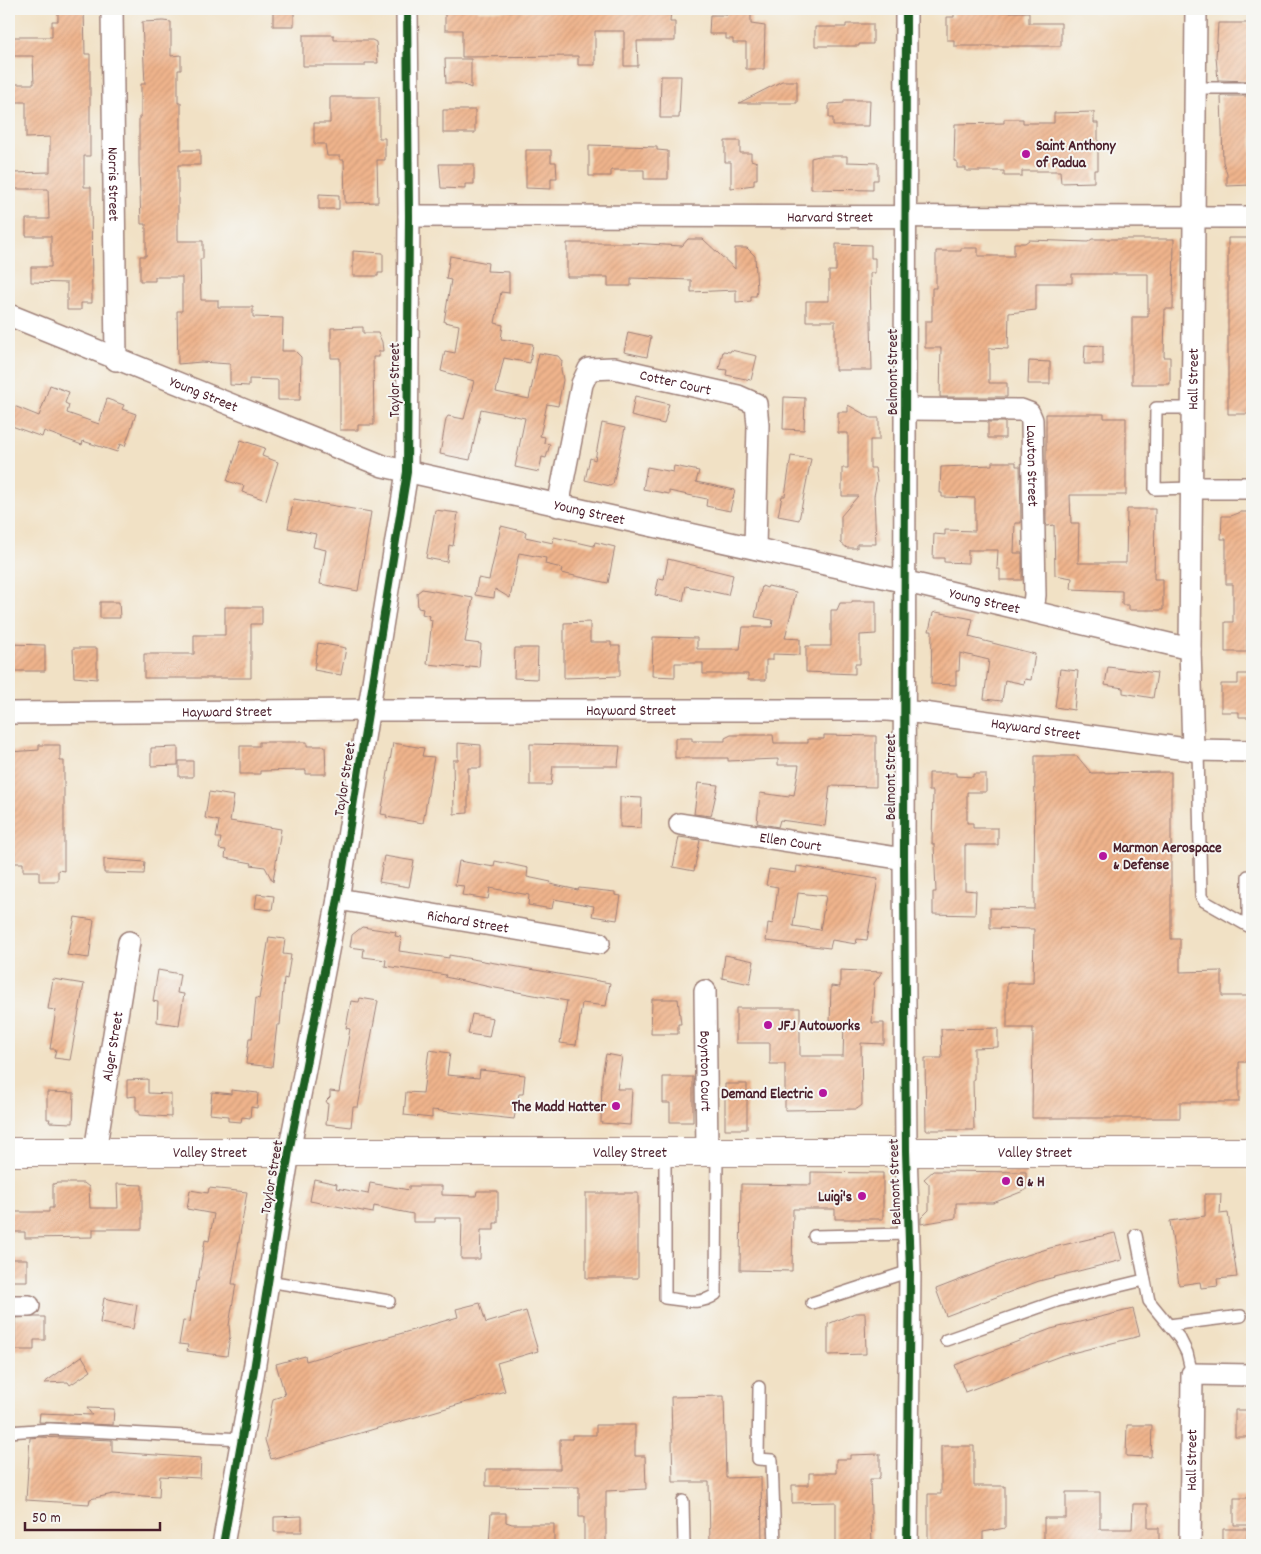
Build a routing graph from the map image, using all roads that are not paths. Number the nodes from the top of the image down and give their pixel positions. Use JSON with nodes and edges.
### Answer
{"nodes":[{"id":1,"x":112,"y":9,"type":"edge"},
{"id":2,"x":407,"y":9,"type":"edge"},
{"id":3,"x":906,"y":9,"type":"edge"},
{"id":4,"x":1196,"y":9,"type":"edge"},
{"id":5,"x":1195,"y":88,"type":"junction"},
{"id":6,"x":1252,"y":88,"type":"edge"},
{"id":7,"x":409,"y":216,"type":"junction"},
{"id":8,"x":906,"y":217,"type":"junction"},
{"id":9,"x":1194,"y":217,"type":"junction"},
{"id":10,"x":1252,"y":217,"type":"edge"},
{"id":11,"x":9,"y":315,"type":"edge"},
{"id":12,"x":116,"y":360,"type":"junction"},
{"id":13,"x":1193,"y":408,"type":"junction"},
{"id":14,"x":905,"y":409,"type":"junction"},
{"id":15,"x":407,"y":472,"type":"junction"},
{"id":16,"x":1192,"y":488,"type":"junction"},
{"id":17,"x":1252,"y":488,"type":"edge"},
{"id":18,"x":558,"y":506,"type":"junction"},
{"id":19,"x":754,"y":548,"type":"junction"},
{"id":20,"x":905,"y":582,"type":"junction"},
{"id":21,"x":1033,"y":611,"type":"junction"},
{"id":22,"x":1190,"y":649,"type":"junction"},
{"id":23,"x":369,"y":710,"type":"junction"},
{"id":24,"x":904,"y":711,"type":"junction"},
{"id":25,"x":9,"y":713,"type":"edge"},
{"id":26,"x":1196,"y":750,"type":"junction"},
{"id":27,"x":1252,"y":751,"type":"edge"},
{"id":28,"x":680,"y":824,"type":"dead end"},
{"id":29,"x":904,"y":859,"type":"junction"},
{"id":30,"x":1248,"y":876,"type":"dead end"},
{"id":31,"x":338,"y":899,"type":"junction"},
{"id":32,"x":1250,"y":927,"type":"edge"},
{"id":33,"x":129,"y":942,"type":"dead end"},
{"id":34,"x":599,"y":943,"type":"dead end"},
{"id":35,"x":705,"y":991,"type":"dead end"},
{"id":36,"x":95,"y":1151,"type":"junction"},
{"id":37,"x":665,"y":1151,"type":"junction"},
{"id":38,"x":712,"y":1151,"type":"junction"},
{"id":39,"x":906,"y":1151,"type":"junction"},
{"id":40,"x":9,"y":1152,"type":"edge"},
{"id":41,"x":289,"y":1152,"type":"junction"},
{"id":42,"x":1252,"y":1152,"type":"edge"},
{"id":43,"x":909,"y":1234,"type":"junction"},
{"id":44,"x":1136,"y":1235,"type":"dead end"},
{"id":45,"x":814,"y":1236,"type":"dead end"},
{"id":46,"x":910,"y":1271,"type":"junction"},
{"id":47,"x":1144,"y":1280,"type":"junction"},
{"id":48,"x":268,"y":1281,"type":"junction"},
{"id":49,"x":389,"y":1301,"type":"dead end"},
{"id":50,"x":812,"y":1303,"type":"dead end"},
{"id":51,"x":1241,"y":1316,"type":"dead end"},
{"id":52,"x":1169,"y":1325,"type":"junction"},
{"id":53,"x":946,"y":1340,"type":"dead end"},
{"id":54,"x":1192,"y":1374,"type":"junction"},
{"id":55,"x":1252,"y":1375,"type":"edge"},
{"id":56,"x":759,"y":1387,"type":"dead end"},
{"id":57,"x":9,"y":1432,"type":"edge"},
{"id":58,"x":242,"y":1439,"type":"junction"},
{"id":59,"x":683,"y":1501,"type":"dead end"},
{"id":60,"x":226,"y":1545,"type":"edge"},
{"id":61,"x":684,"y":1545,"type":"edge"},
{"id":62,"x":775,"y":1545,"type":"edge"},
{"id":63,"x":907,"y":1545,"type":"edge"},
{"id":64,"x":1190,"y":1545,"type":"edge"}],
"edges":[{"from":1,"to":12,"type":"street","name":"Norris Street"},
{"from":2,"to":7,"type":"street","name":"Taylor Street"},
{"from":3,"to":8,"type":"street","name":"Belmont Street"},
{"from":4,"to":5,"type":"street","name":"Hall Street"},
{"from":5,"to":6,"type":"lane"},
{"from":5,"to":9,"type":"street","name":"Hall Street"},
{"from":7,"to":8,"type":"street","name":"Harvard Street"},
{"from":7,"to":15,"type":"street","name":"Taylor Street"},
{"from":8,"to":9,"type":"street","name":"Harvard Street"},
{"from":8,"to":14,"type":"street","name":"Belmont Street"},
{"from":9,"to":10,"type":"street","name":"Harvard Street"},
{"from":9,"to":13,"type":"street","name":"Hall Street"},
{"from":11,"to":12,"type":"street","name":"Young Street"},
{"from":12,"to":15,"type":"street","name":"Young Street"},
{"from":13,"to":16,"type":"street","name":"Hall Street"},
{"from":13,"to":16,"type":"lane"},
{"from":14,"to":20,"type":"street","name":"Belmont Street"},
{"from":14,"to":21,"type":"street","name":"Lawton Street"},
{"from":15,"to":18,"type":"street","name":"Young Street"},
{"from":15,"to":23,"type":"street","name":"Taylor Street"},
{"from":16,"to":17,"type":"street"},
{"from":16,"to":22,"type":"street","name":"Hall Street"},
{"from":18,"to":19,"type":"street","name":"Young Street"},
{"from":18,"to":19,"type":"street","name":"Cotter Court"},
{"from":19,"to":20,"type":"street","name":"Young Street"},
{"from":20,"to":21,"type":"street","name":"Young Street"},
{"from":20,"to":24,"type":"street","name":"Belmont Street"},
{"from":21,"to":22,"type":"street","name":"Young Street"},
{"from":22,"to":26,"type":"street","name":"Hall Street"},
{"from":23,"to":24,"type":"street","name":"Hayward Street"},
{"from":23,"to":25,"type":"street","name":"Hayward Street"},
{"from":23,"to":31,"type":"street","name":"Taylor Street"},
{"from":24,"to":26,"type":"street","name":"Hayward Street"},
{"from":24,"to":29,"type":"street","name":"Belmont Street"},
{"from":26,"to":27,"type":"street","name":"Hayward Street"},
{"from":26,"to":32,"type":"lane"},
{"from":28,"to":29,"type":"street","name":"Ellen Court"},
{"from":29,"to":39,"type":"street","name":"Belmont Street"},
{"from":30,"to":32,"type":"lane"},
{"from":31,"to":34,"type":"street","name":"Richard Street"},
{"from":31,"to":41,"type":"street","name":"Taylor Street"},
{"from":33,"to":36,"type":"street","name":"Alger Street"},
{"from":35,"to":38,"type":"street","name":"Boynton Court"},
{"from":36,"to":40,"type":"main road","name":"Valley Street"},
{"from":36,"to":41,"type":"main road","name":"Valley Street"},
{"from":37,"to":38,"type":"main road","name":"Valley Street"},
{"from":37,"to":38,"type":"lane"},
{"from":37,"to":41,"type":"main road","name":"Valley Street"},
{"from":38,"to":39,"type":"main road","name":"Valley Street"},
{"from":39,"to":42,"type":"main road","name":"Valley Street"},
{"from":39,"to":43,"type":"street","name":"Belmont Street"},
{"from":41,"to":48,"type":"street","name":"Taylor Street"},
{"from":43,"to":45,"type":"lane"},
{"from":43,"to":46,"type":"street","name":"Belmont Street"},
{"from":44,"to":47,"type":"lane"},
{"from":46,"to":50,"type":"lane"},
{"from":46,"to":63,"type":"street","name":"Belmont Street"},
{"from":47,"to":52,"type":"lane"},
{"from":47,"to":53,"type":"lane"},
{"from":48,"to":49,"type":"lane"},
{"from":48,"to":58,"type":"street","name":"Taylor Street"},
{"from":51,"to":52,"type":"lane"},
{"from":52,"to":54,"type":"lane"},
{"from":54,"to":55,"type":"street"},
{"from":54,"to":64,"type":"street","name":"Hall Street"},
{"from":56,"to":62,"type":"lane"},
{"from":57,"to":58,"type":"lane"},
{"from":58,"to":60,"type":"street","name":"Taylor Street"},
{"from":59,"to":61,"type":"lane"}]}
